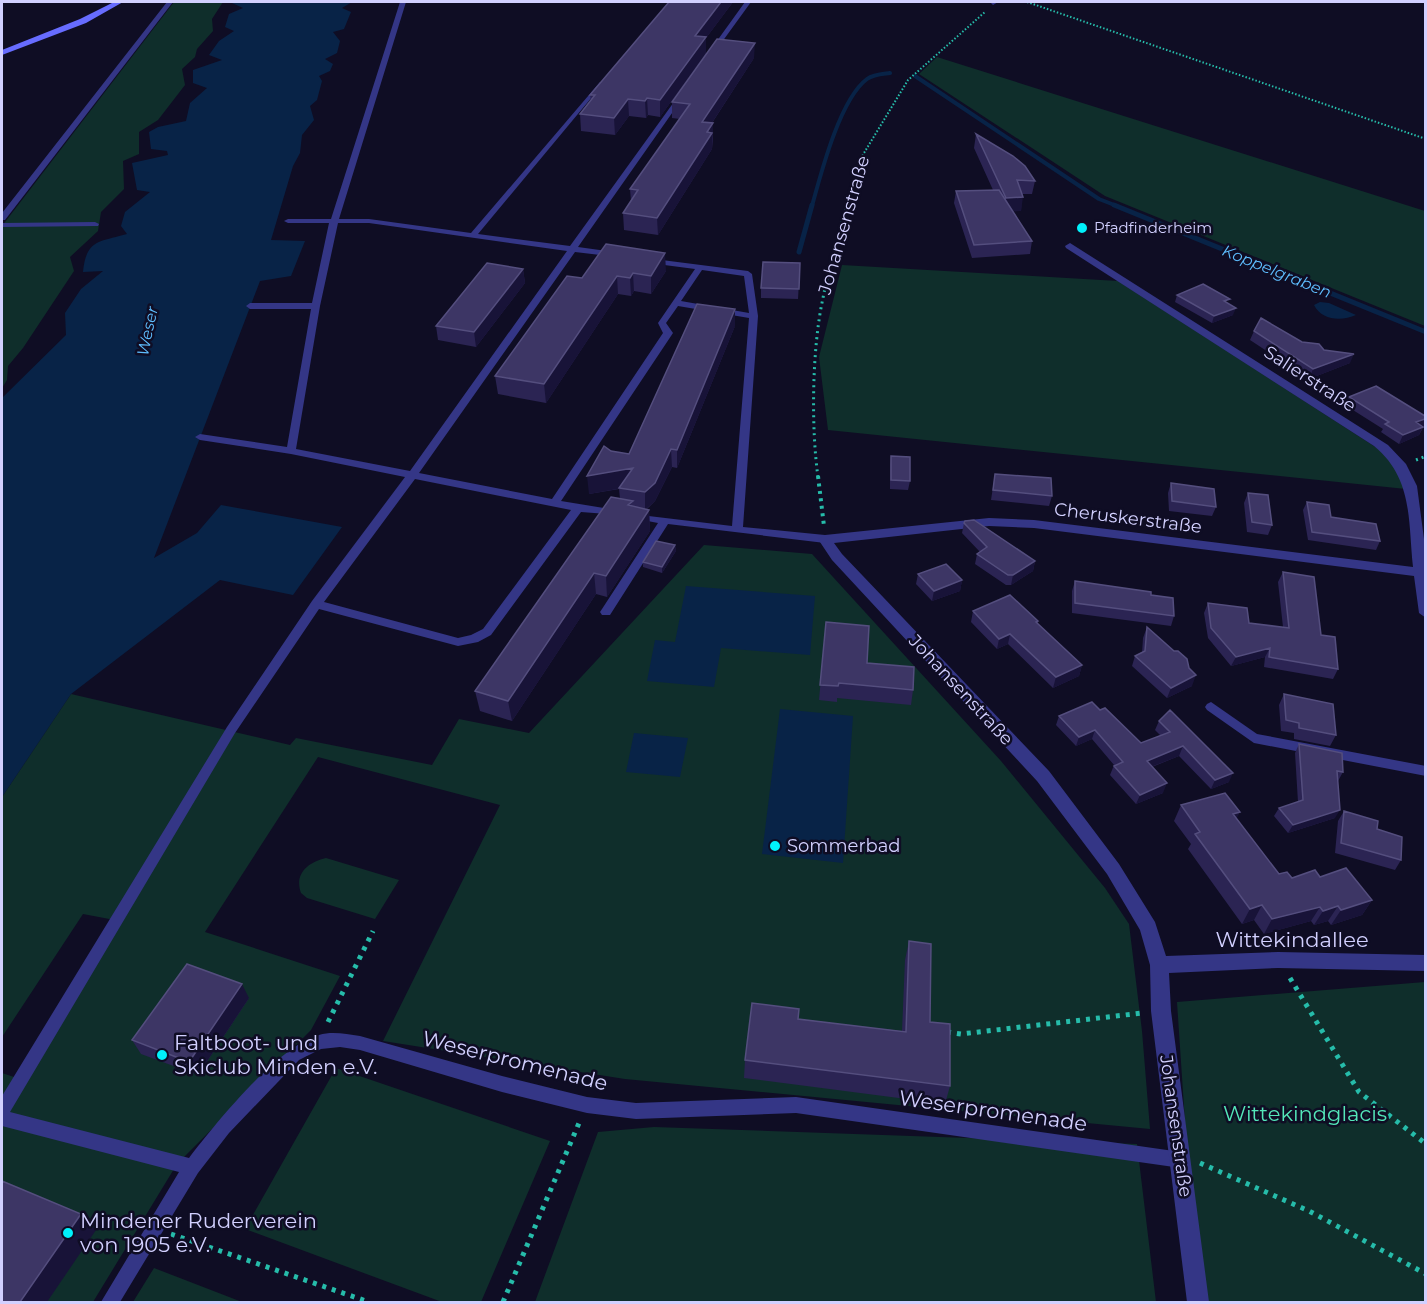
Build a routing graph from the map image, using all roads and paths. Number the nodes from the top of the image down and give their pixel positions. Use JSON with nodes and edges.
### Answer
{"nodes":[{"id":1,"x":119,"y":2,"type":"edge"},
{"id":2,"x":170,"y":2,"type":"edge"},
{"id":3,"x":403,"y":2,"type":"edge"},
{"id":4,"x":748,"y":2,"type":"edge"},
{"id":5,"x":994,"y":2,"type":"edge"},
{"id":6,"x":1027,"y":2,"type":"edge"},
{"id":7,"x":2,"y":53,"type":"edge"},
{"id":8,"x":703,"y":66,"type":"edge"},
{"id":9,"x":609,"y":74,"type":"edge"},
{"id":10,"x":690,"y":84,"type":"edge"},
{"id":11,"x":1425,"y":139,"type":"edge"},
{"id":12,"x":2,"y":218,"type":"edge"},
{"id":13,"x":288,"y":221,"type":"dead end"},
{"id":14,"x":334,"y":221,"type":"junction"},
{"id":15,"x":94,"y":224,"type":"dead end"},
{"id":16,"x":2,"y":225,"type":"edge"},
{"id":17,"x":473,"y":234,"type":"junction"},
{"id":18,"x":1070,"y":246,"type":"dead end"},
{"id":19,"x":573,"y":249,"type":"junction"},
{"id":20,"x":619,"y":256,"type":"edge"},
{"id":21,"x":642,"y":259,"type":"edge"},
{"id":22,"x":700,"y":267,"type":"junction"},
{"id":23,"x":676,"y":303,"type":"junction"},
{"id":24,"x":250,"y":306,"type":"dead end"},
{"id":25,"x":315,"y":306,"type":"junction"},
{"id":26,"x":754,"y":316,"type":"junction"},
{"id":27,"x":200,"y":437,"type":"dead end"},
{"id":28,"x":291,"y":451,"type":"junction"},
{"id":29,"x":413,"y":474,"type":"junction"},
{"id":30,"x":555,"y":503,"type":"junction"},
{"id":31,"x":578,"y":508,"type":"junction"},
{"id":32,"x":665,"y":520,"type":"junction"},
{"id":33,"x":737,"y":530,"type":"junction"},
{"id":34,"x":825,"y":539,"type":"junction"},
{"id":35,"x":1422,"y":572,"type":"edge"},
{"id":36,"x":316,"y":604,"type":"junction"},
{"id":37,"x":606,"y":612,"type":"dead end"},
{"id":38,"x":1425,"y":613,"type":"edge"},
{"id":39,"x":1211,"y":707,"type":"dead end"},
{"id":40,"x":1425,"y":771,"type":"edge"},
{"id":41,"x":373,"y":931,"type":"dead end"},
{"id":42,"x":1278,"y":960,"type":"junction"},
{"id":43,"x":1425,"y":963,"type":"edge"},
{"id":44,"x":1159,"y":965,"type":"junction"},
{"id":45,"x":1118,"y":1016,"type":"dead end"},
{"id":46,"x":937,"y":1030,"type":"edge"},
{"id":47,"x":319,"y":1042,"type":"junction"},
{"id":48,"x":587,"y":1105,"type":"junction"},
{"id":49,"x":2,"y":1110,"type":"edge"},
{"id":50,"x":2,"y":1118,"type":"edge"},
{"id":51,"x":1425,"y":1144,"type":"edge"},
{"id":52,"x":1181,"y":1160,"type":"junction"},
{"id":53,"x":192,"y":1167,"type":"junction"},
{"id":54,"x":156,"y":1229,"type":"junction"},
{"id":55,"x":1425,"y":1274,"type":"edge"},
{"id":56,"x":110,"y":1302,"type":"edge"},
{"id":57,"x":369,"y":1302,"type":"edge"},
{"id":58,"x":503,"y":1302,"type":"edge"},
{"id":59,"x":1198,"y":1302,"type":"edge"}],
"edges":[{"from":1,"to":7,"type":"main road"},
{"from":2,"to":12,"type":"lane"},
{"from":3,"to":14,"type":"lane"},
{"from":4,"to":8,"type":"lane"},
{"from":5,"to":34,"type":"path","name":"Johansenstraße"},
{"from":6,"to":11,"type":"path"},
{"from":9,"to":17,"type":"lane"},
{"from":10,"to":19,"type":"lane"},
{"from":13,"to":14,"type":"lane"},
{"from":14,"to":17,"type":"lane"},
{"from":14,"to":25,"type":"lane"},
{"from":15,"to":16,"type":"lane"},
{"from":17,"to":19,"type":"lane"},
{"from":18,"to":35,"type":"street","name":"Salierstraße"},
{"from":19,"to":20,"type":"lane"},
{"from":19,"to":29,"type":"lane"},
{"from":21,"to":22,"type":"lane"},
{"from":22,"to":23,"type":"lane"},
{"from":22,"to":26,"type":"lane"},
{"from":23,"to":26,"type":"lane"},
{"from":23,"to":30,"type":"lane"},
{"from":24,"to":25,"type":"lane"},
{"from":25,"to":28,"type":"lane"},
{"from":26,"to":33,"type":"lane"},
{"from":27,"to":28,"type":"lane"},
{"from":28,"to":29,"type":"lane"},
{"from":29,"to":30,"type":"lane"},
{"from":29,"to":36,"type":"lane"},
{"from":30,"to":31,"type":"lane"},
{"from":31,"to":32,"type":"lane"},
{"from":31,"to":36,"type":"lane"},
{"from":32,"to":33,"type":"lane"},
{"from":32,"to":37,"type":"lane"},
{"from":33,"to":34,"type":"lane"},
{"from":34,"to":35,"type":"street","name":"Cheruskerstraße"},
{"from":34,"to":44,"type":"street","name":"Johansenstraße"},
{"from":35,"to":38,"type":"street","name":"Salierstraße"},
{"from":36,"to":49,"type":"lane"},
{"from":39,"to":40,"type":"lane"},
{"from":41,"to":47,"type":"path"},
{"from":42,"to":43,"type":"street","name":"Wittekindallee"},
{"from":42,"to":44,"type":"street","name":"Wittekindallee"},
{"from":42,"to":51,"type":"path"},
{"from":44,"to":52,"type":"street","name":"Johansenstraße"},
{"from":45,"to":46,"type":"path"},
{"from":47,"to":48,"type":"lane","name":"Weserpromenade"},
{"from":47,"to":53,"type":"lane","name":"Weserpromenade"},
{"from":48,"to":52,"type":"lane","name":"Weserpromenade"},
{"from":48,"to":58,"type":"path"},
{"from":50,"to":53,"type":"lane"},
{"from":52,"to":55,"type":"path"},
{"from":52,"to":59,"type":"street","name":"Johansenstraße"},
{"from":53,"to":54,"type":"lane","name":"Weserpromenade"},
{"from":54,"to":56,"type":"lane","name":"Weserpromenade"},
{"from":54,"to":57,"type":"path"}]}
